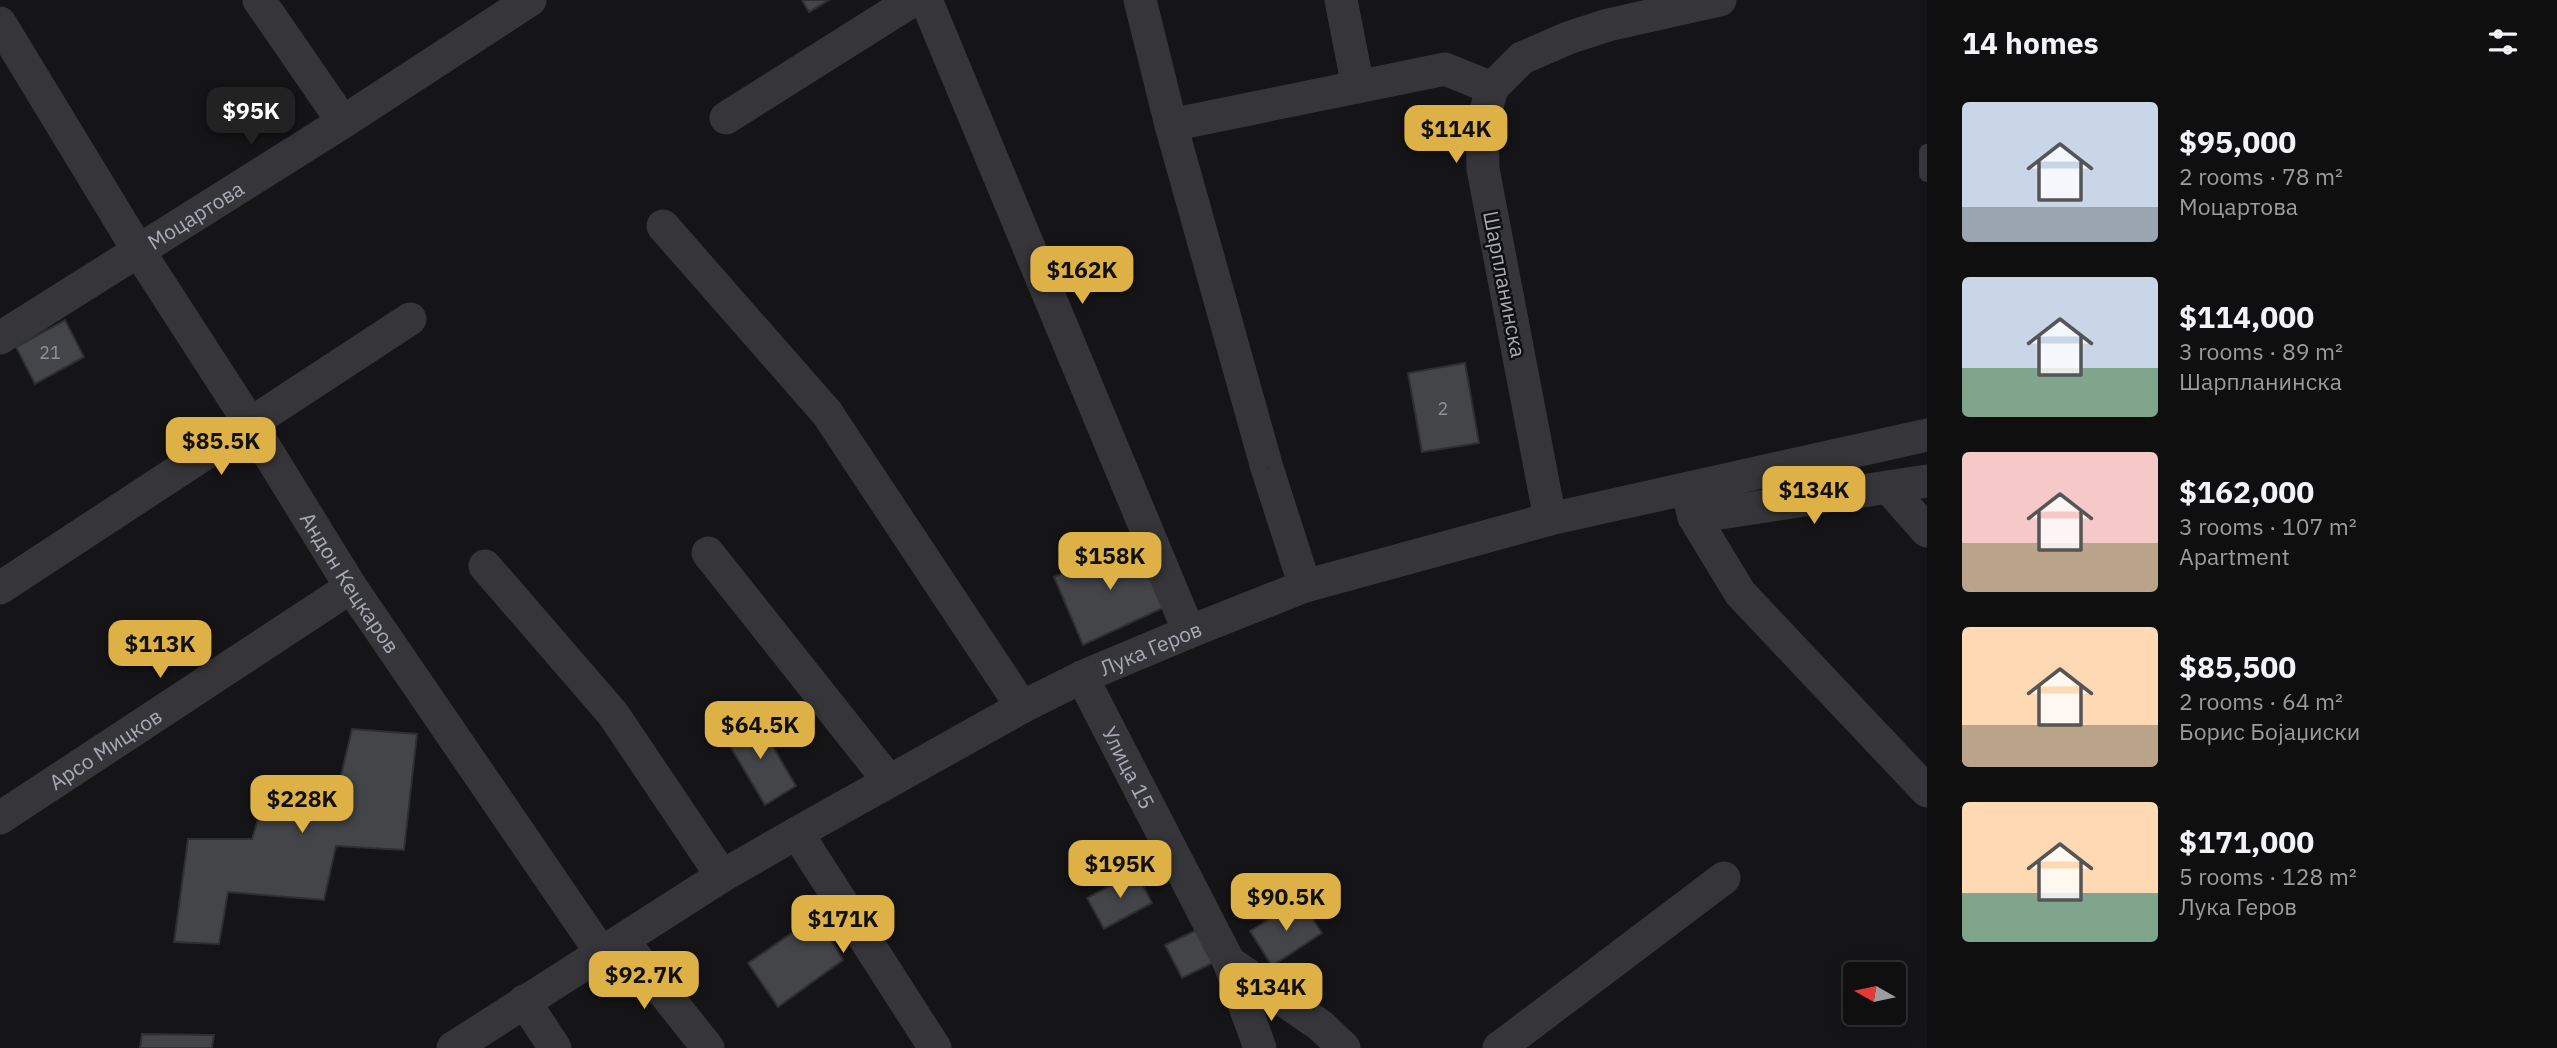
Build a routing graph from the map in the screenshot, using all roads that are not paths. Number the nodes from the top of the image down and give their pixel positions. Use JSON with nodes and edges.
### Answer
{"nodes":[{"id":1,"x":259,"y":0,"type":"edge"},
{"id":2,"x":530,"y":0,"type":"edge"},
{"id":3,"x":913,"y":0,"type":"edge"},
{"id":4,"x":926,"y":0,"type":"edge"},
{"id":5,"x":1140,"y":0,"type":"edge"},
{"id":6,"x":1341,"y":0,"type":"edge"},
{"id":7,"x":1720,"y":0,"type":"edge"},
{"id":8,"x":1606,"y":12,"type":"edge"},
{"id":9,"x":0,"y":23,"type":"edge"},
{"id":10,"x":1358,"y":87,"type":"junction"},
{"id":11,"x":1492,"y":88,"type":"junction"},
{"id":12,"x":726,"y":118,"type":"dead end"},
{"id":13,"x":343,"y":122,"type":"junction"},
{"id":14,"x":1171,"y":125,"type":"junction"},
{"id":15,"x":1927,"y":152,"type":"edge"},
{"id":16,"x":1927,"y":174,"type":"edge"},
{"id":17,"x":663,"y":226,"type":"dead end"},
{"id":18,"x":138,"y":250,"type":"junction"},
{"id":19,"x":410,"y":318,"type":"dead end"},
{"id":20,"x":0,"y":338,"type":"edge"},
{"id":21,"x":251,"y":425,"type":"junction"},
{"id":22,"x":1927,"y":435,"type":"edge"},
{"id":23,"x":1927,"y":481,"type":"edge"},
{"id":24,"x":1888,"y":487,"type":"junction"},
{"id":25,"x":1690,"y":503,"type":"junction"},
{"id":26,"x":1550,"y":519,"type":"junction"},
{"id":27,"x":1927,"y":531,"type":"edge"},
{"id":28,"x":708,"y":553,"type":"dead end"},
{"id":29,"x":485,"y":566,"type":"dead end"},
{"id":30,"x":1305,"y":586,"type":"junction"},
{"id":31,"x":351,"y":587,"type":"junction"},
{"id":32,"x":0,"y":589,"type":"edge"},
{"id":33,"x":1189,"y":632,"type":"junction"},
{"id":34,"x":1082,"y":677,"type":"junction"},
{"id":35,"x":1022,"y":707,"type":"junction"},
{"id":36,"x":889,"y":781,"type":"junction"},
{"id":37,"x":1927,"y":791,"type":"edge"},
{"id":38,"x":0,"y":818,"type":"edge"},
{"id":39,"x":797,"y":833,"type":"junction"},
{"id":40,"x":722,"y":876,"type":"junction"},
{"id":41,"x":1724,"y":878,"type":"dead end"},
{"id":42,"x":613,"y":948,"type":"junction"},
{"id":43,"x":1229,"y":962,"type":"junction"},
{"id":44,"x":524,"y":1001,"type":"junction"},
{"id":45,"x":453,"y":1048,"type":"edge"},
{"id":46,"x":555,"y":1048,"type":"edge"},
{"id":47,"x":708,"y":1048,"type":"edge"},
{"id":48,"x":935,"y":1048,"type":"edge"},
{"id":49,"x":1260,"y":1048,"type":"edge"},
{"id":50,"x":1343,"y":1048,"type":"edge"},
{"id":51,"x":1499,"y":1048,"type":"edge"}],
"edges":[{"from":1,"to":13,"type":"street"},
{"from":2,"to":13,"type":"street","name":"Моцартова"},
{"from":3,"to":12,"type":"street"},
{"from":4,"to":33,"type":"street"},
{"from":5,"to":14,"type":"street"},
{"from":6,"to":10,"type":"street"},
{"from":7,"to":8,"type":"street"},
{"from":8,"to":11,"type":"street"},
{"from":9,"to":18,"type":"street","name":"Андон Кецкаров"},
{"from":10,"to":11,"type":"street"},
{"from":10,"to":14,"type":"street"},
{"from":11,"to":26,"type":"street","name":"Шарпланинска"},
{"from":13,"to":18,"type":"street","name":"Моцартова"},
{"from":14,"to":30,"type":"street"},
{"from":15,"to":16,"type":"lane"},
{"from":17,"to":35,"type":"street"},
{"from":18,"to":20,"type":"street","name":"Моцартова"},
{"from":18,"to":21,"type":"street","name":"Андон Кецкаров"},
{"from":19,"to":21,"type":"street"},
{"from":21,"to":31,"type":"street","name":"Андон Кецкаров"},
{"from":21,"to":32,"type":"street"},
{"from":22,"to":25,"type":"street","name":"Лука Геров"},
{"from":23,"to":24,"type":"street"},
{"from":24,"to":25,"type":"street"},
{"from":24,"to":27,"type":"street"},
{"from":25,"to":26,"type":"street","name":"Лука Геров"},
{"from":25,"to":37,"type":"street"},
{"from":26,"to":30,"type":"street","name":"Лука Геров"},
{"from":28,"to":36,"type":"street"},
{"from":29,"to":40,"type":"street"},
{"from":30,"to":33,"type":"street","name":"Лука Геров"},
{"from":31,"to":38,"type":"street","name":"Арсо Мицков"},
{"from":31,"to":42,"type":"street","name":"Андон Кецкаров"},
{"from":33,"to":34,"type":"street","name":"Лука Геров"},
{"from":34,"to":35,"type":"street","name":"Лука Геров"},
{"from":34,"to":43,"type":"street","name":"Улица 15"},
{"from":35,"to":36,"type":"street","name":"Лука Геров"},
{"from":36,"to":39,"type":"street","name":"Лука Геров"},
{"from":39,"to":40,"type":"street","name":"Лука Геров"},
{"from":39,"to":48,"type":"street"},
{"from":40,"to":42,"type":"street","name":"Лука Геров"},
{"from":41,"to":51,"type":"street"},
{"from":42,"to":44,"type":"street","name":"Лука Геров"},
{"from":42,"to":47,"type":"street","name":"Андон Кецкаров"},
{"from":43,"to":49,"type":"street","name":"Улица 15"},
{"from":43,"to":50,"type":"street"},
{"from":44,"to":45,"type":"street","name":"Лука Геров"},
{"from":44,"to":46,"type":"street"}]}
